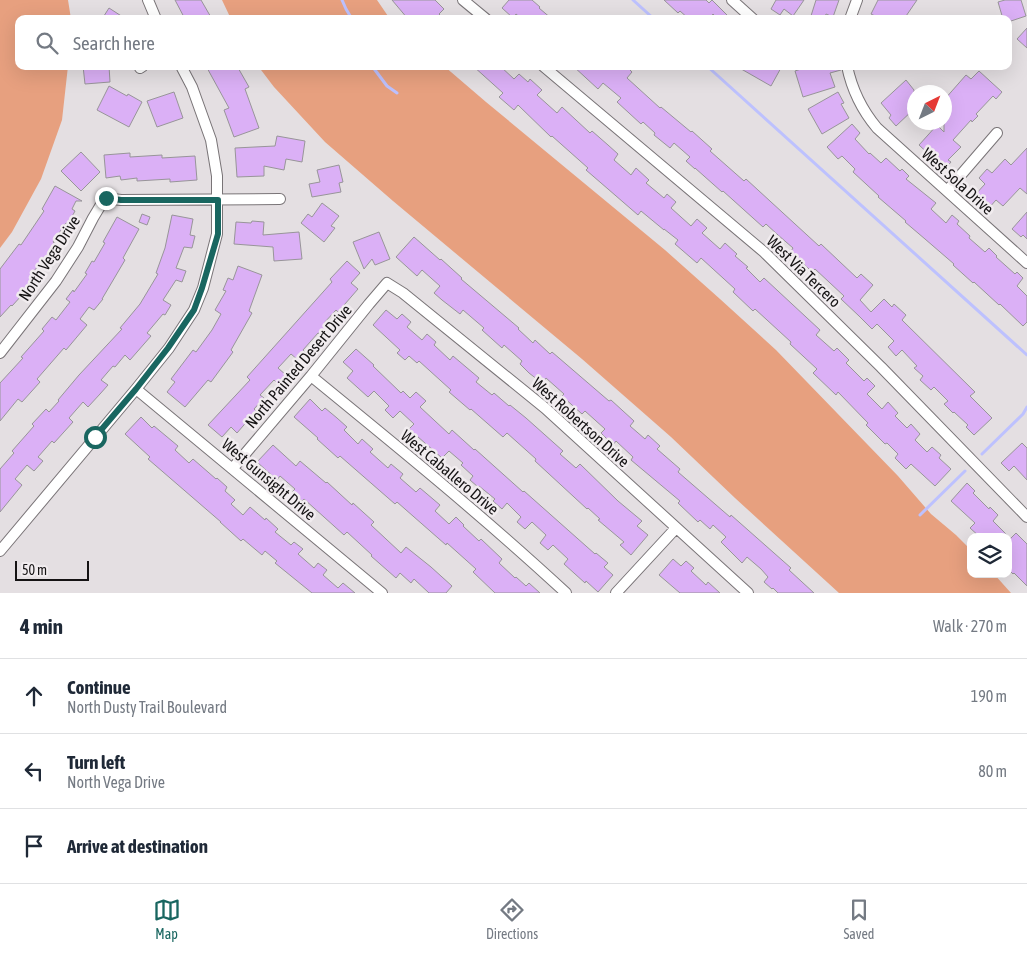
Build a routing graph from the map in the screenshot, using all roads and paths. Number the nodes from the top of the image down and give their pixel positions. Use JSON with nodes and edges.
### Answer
{"nodes":[{"id":1,"x":148,"y":0,"type":"edge"},
{"id":2,"x":463,"y":0,"type":"edge"},
{"id":3,"x":732,"y":0,"type":"edge"},
{"id":4,"x":857,"y":0,"type":"edge"},
{"id":5,"x":154,"y":15,"type":"edge"},
{"id":6,"x":481,"y":15,"type":"edge"},
{"id":7,"x":749,"y":15,"type":"edge"},
{"id":8,"x":851,"y":15,"type":"edge"},
{"id":9,"x":183,"y":70,"type":"edge"},
{"id":10,"x":548,"y":70,"type":"edge"},
{"id":11,"x":848,"y":70,"type":"edge"},
{"id":12,"x":997,"y":133,"type":"dead end"},
{"id":13,"x":947,"y":191,"type":"junction"},
{"id":14,"x":280,"y":199,"type":"dead end"},
{"id":15,"x":218,"y":200,"type":"junction"},
{"id":16,"x":1027,"y":263,"type":"edge"},
{"id":17,"x":387,"y":283,"type":"joint"},
{"id":18,"x":0,"y":353,"type":"edge"},
{"id":19,"x":311,"y":376,"type":"junction"},
{"id":20,"x":136,"y":389,"type":"junction"},
{"id":21,"x":233,"y":468,"type":"junction"},
{"id":22,"x":1027,"y":517,"type":"edge"},
{"id":23,"x":676,"y":528,"type":"junction"},
{"id":24,"x":1,"y":549,"type":"edge"},
{"id":25,"x":382,"y":593,"type":"edge"},
{"id":26,"x":566,"y":593,"type":"edge"},
{"id":27,"x":616,"y":593,"type":"edge"},
{"id":28,"x":748,"y":593,"type":"edge"}],
"edges":[{"from":1,"to":5,"type":"street"},
{"from":2,"to":6,"type":"street"},
{"from":3,"to":7,"type":"street"},
{"from":4,"to":8,"type":"street"},
{"from":9,"to":15,"type":"street"},
{"from":10,"to":22,"type":"street","name":"West Via Tercero"},
{"from":11,"to":13,"type":"street","name":"West Sola Drive"},
{"from":12,"to":13,"type":"street"},
{"from":13,"to":16,"type":"street","name":"West Sola Drive"},
{"from":14,"to":15,"type":"street","name":"North Vega Drive"},
{"from":15,"to":18,"type":"street","name":"North Vega Drive"},
{"from":15,"to":20,"type":"street"},
{"from":17,"to":19,"type":"street","name":"North Painted Desert Drive"},
{"from":17,"to":23,"type":"street","name":"West Robertson Drive"},
{"from":19,"to":21,"type":"street","name":"North Painted Desert Drive"},
{"from":19,"to":26,"type":"street","name":"West Caballero Drive"},
{"from":20,"to":21,"type":"street","name":"West Gunsight Drive"},
{"from":20,"to":24,"type":"street"},
{"from":21,"to":25,"type":"street","name":"West Gunsight Drive"},
{"from":23,"to":27,"type":"street"},
{"from":23,"to":28,"type":"street","name":"West Robertson Drive"}]}
